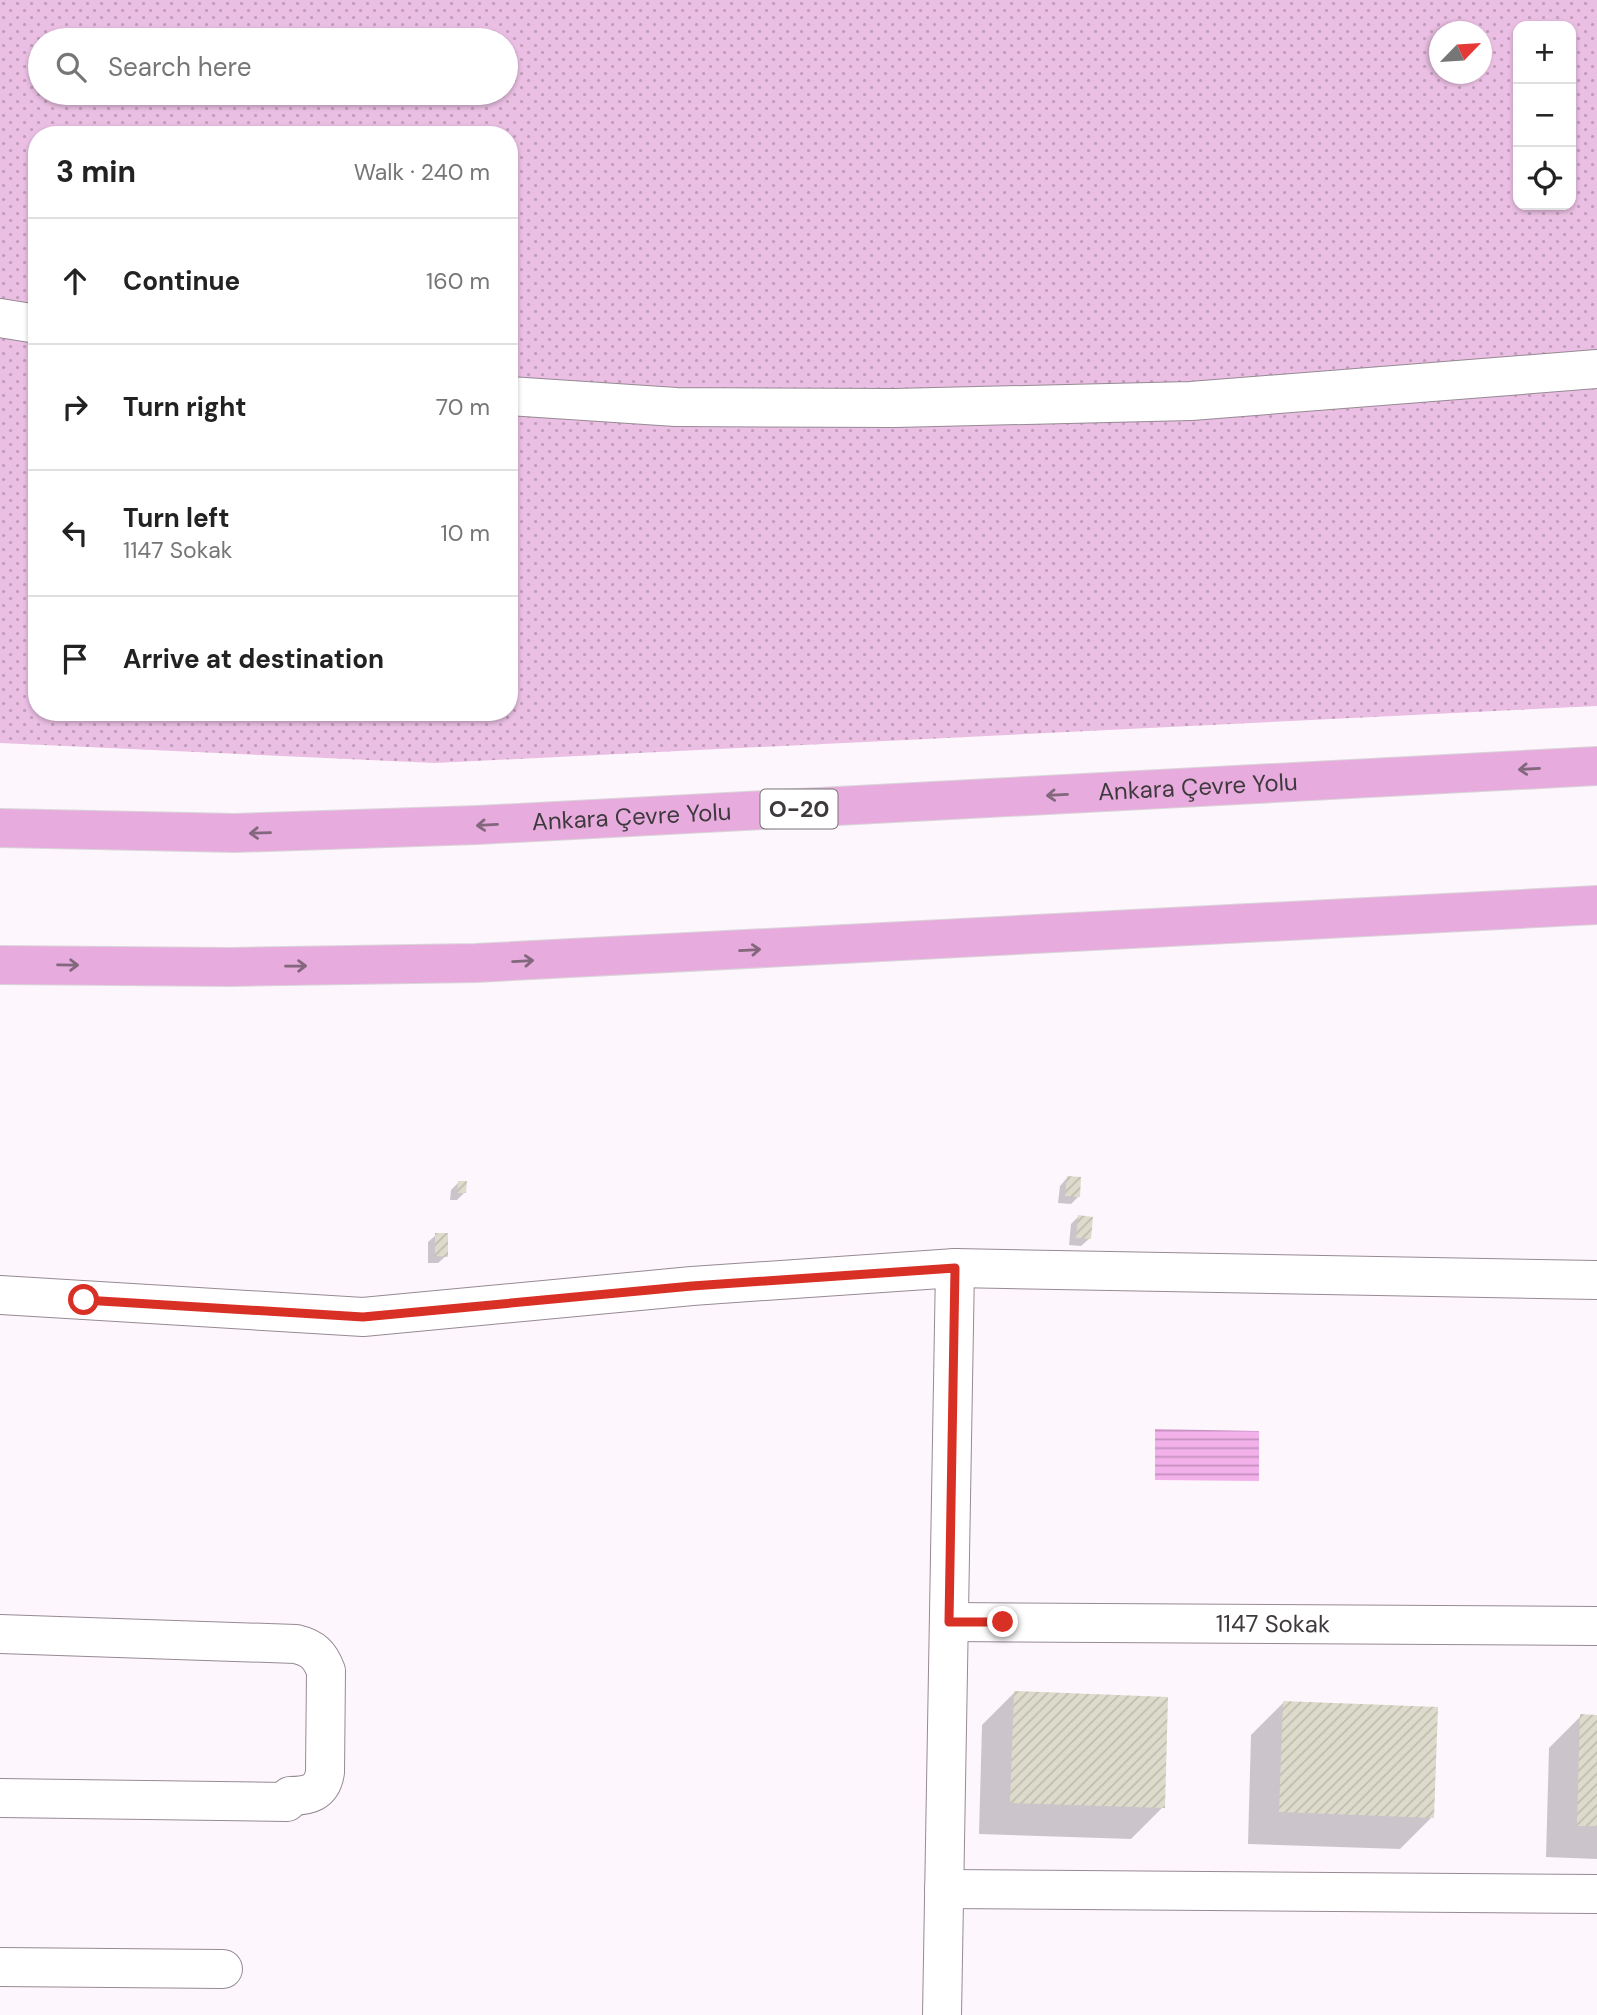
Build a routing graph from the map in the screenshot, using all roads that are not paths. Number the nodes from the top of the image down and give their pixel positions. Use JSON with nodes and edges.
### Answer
{"nodes":[{"id":1,"x":0,"y":318,"type":"edge"},
{"id":2,"x":28,"y":323,"type":"edge"},
{"id":3,"x":1597,"y":369,"type":"edge"},
{"id":4,"x":518,"y":397,"type":"edge"},
{"id":5,"x":1597,"y":766,"type":"edge"},
{"id":6,"x":0,"y":828,"type":"edge"},
{"id":7,"x":1597,"y":905,"type":"edge"},
{"id":8,"x":0,"y":965,"type":"edge"},
{"id":9,"x":955,"y":1268,"type":"junction"},
{"id":10,"x":1597,"y":1280,"type":"edge"},
{"id":11,"x":0,"y":1295,"type":"edge"},
{"id":12,"x":949,"y":1622,"type":"junction"},
{"id":13,"x":1597,"y":1626,"type":"edge"},
{"id":14,"x":0,"y":1634,"type":"edge"},
{"id":15,"x":0,"y":1798,"type":"edge"},
{"id":16,"x":944,"y":1889,"type":"junction"},
{"id":17,"x":1597,"y":1894,"type":"edge"},
{"id":18,"x":0,"y":1967,"type":"edge"},
{"id":19,"x":223,"y":1969,"type":"dead end"},
{"id":20,"x":942,"y":2015,"type":"edge"}],
"edges":[{"from":1,"to":2,"type":"street"},
{"from":3,"to":4,"type":"street"},
{"from":5,"to":6,"type":"highway","name":"Ankara Çevre Yolu","number":"O-20","one_way":true},
{"from":8,"to":7,"type":"highway","one_way":true},
{"from":9,"to":10,"type":"street"},
{"from":9,"to":11,"type":"street"},
{"from":9,"to":12,"type":"street"},
{"from":12,"to":13,"type":"street","name":"1147 Sokak"},
{"from":12,"to":16,"type":"street"},
{"from":14,"to":15,"type":"street"},
{"from":16,"to":17,"type":"street"},
{"from":16,"to":20,"type":"street"},
{"from":18,"to":19,"type":"street"}]}
